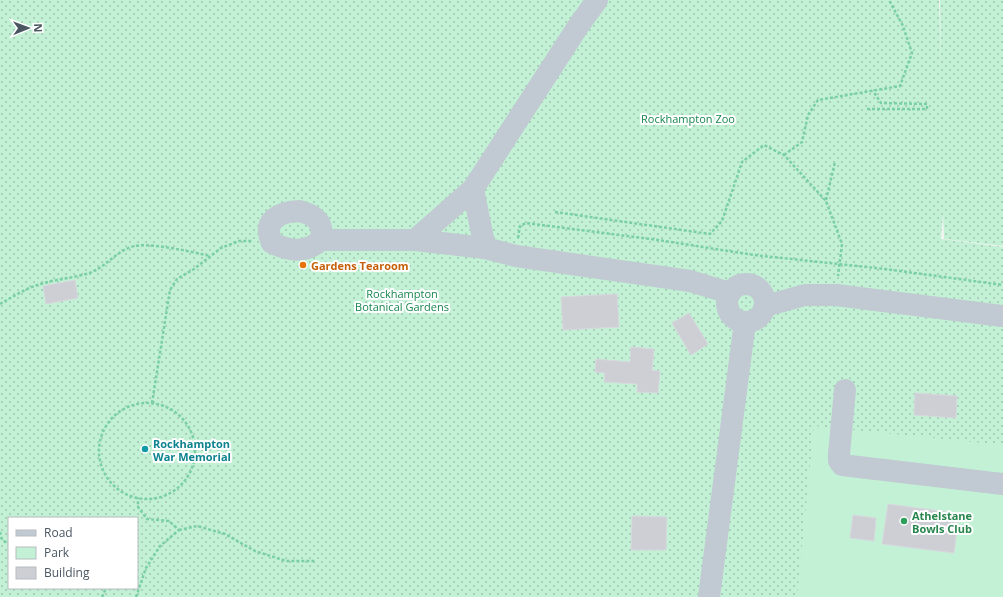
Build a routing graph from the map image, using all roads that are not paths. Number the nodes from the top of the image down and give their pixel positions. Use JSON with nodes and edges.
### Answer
{"nodes":[{"id":1,"x":597,"y":0,"type":"edge"},
{"id":2,"x":473,"y":189,"type":"junction"},
{"id":3,"x":321,"y":240,"type":"junction"},
{"id":4,"x":414,"y":240,"type":"junction"},
{"id":5,"x":485,"y":248,"type":"junction"},
{"id":6,"x":730,"y":293,"type":"junction"},
{"id":7,"x":765,"y":306,"type":"junction"},
{"id":8,"x":1003,"y":316,"type":"edge"},
{"id":9,"x":745,"y":322,"type":"junction"},
{"id":10,"x":845,"y":390,"type":"dead end"},
{"id":11,"x":1003,"y":484,"type":"edge"},
{"id":12,"x":709,"y":597,"type":"edge"}],
"edges":[{"from":1,"to":2,"type":"street"},
{"from":2,"to":4,"type":"street"},
{"from":2,"to":5,"type":"street"},
{"from":3,"to":3,"type":"street"},
{"from":3,"to":4,"type":"street"},
{"from":4,"to":5,"type":"street"},
{"from":5,"to":6,"type":"street"},
{"from":6,"to":7,"type":"street"},
{"from":6,"to":9,"type":"street"},
{"from":7,"to":8,"type":"street"},
{"from":7,"to":9,"type":"street"},
{"from":9,"to":12,"type":"street"},
{"from":10,"to":11,"type":"street"}]}
